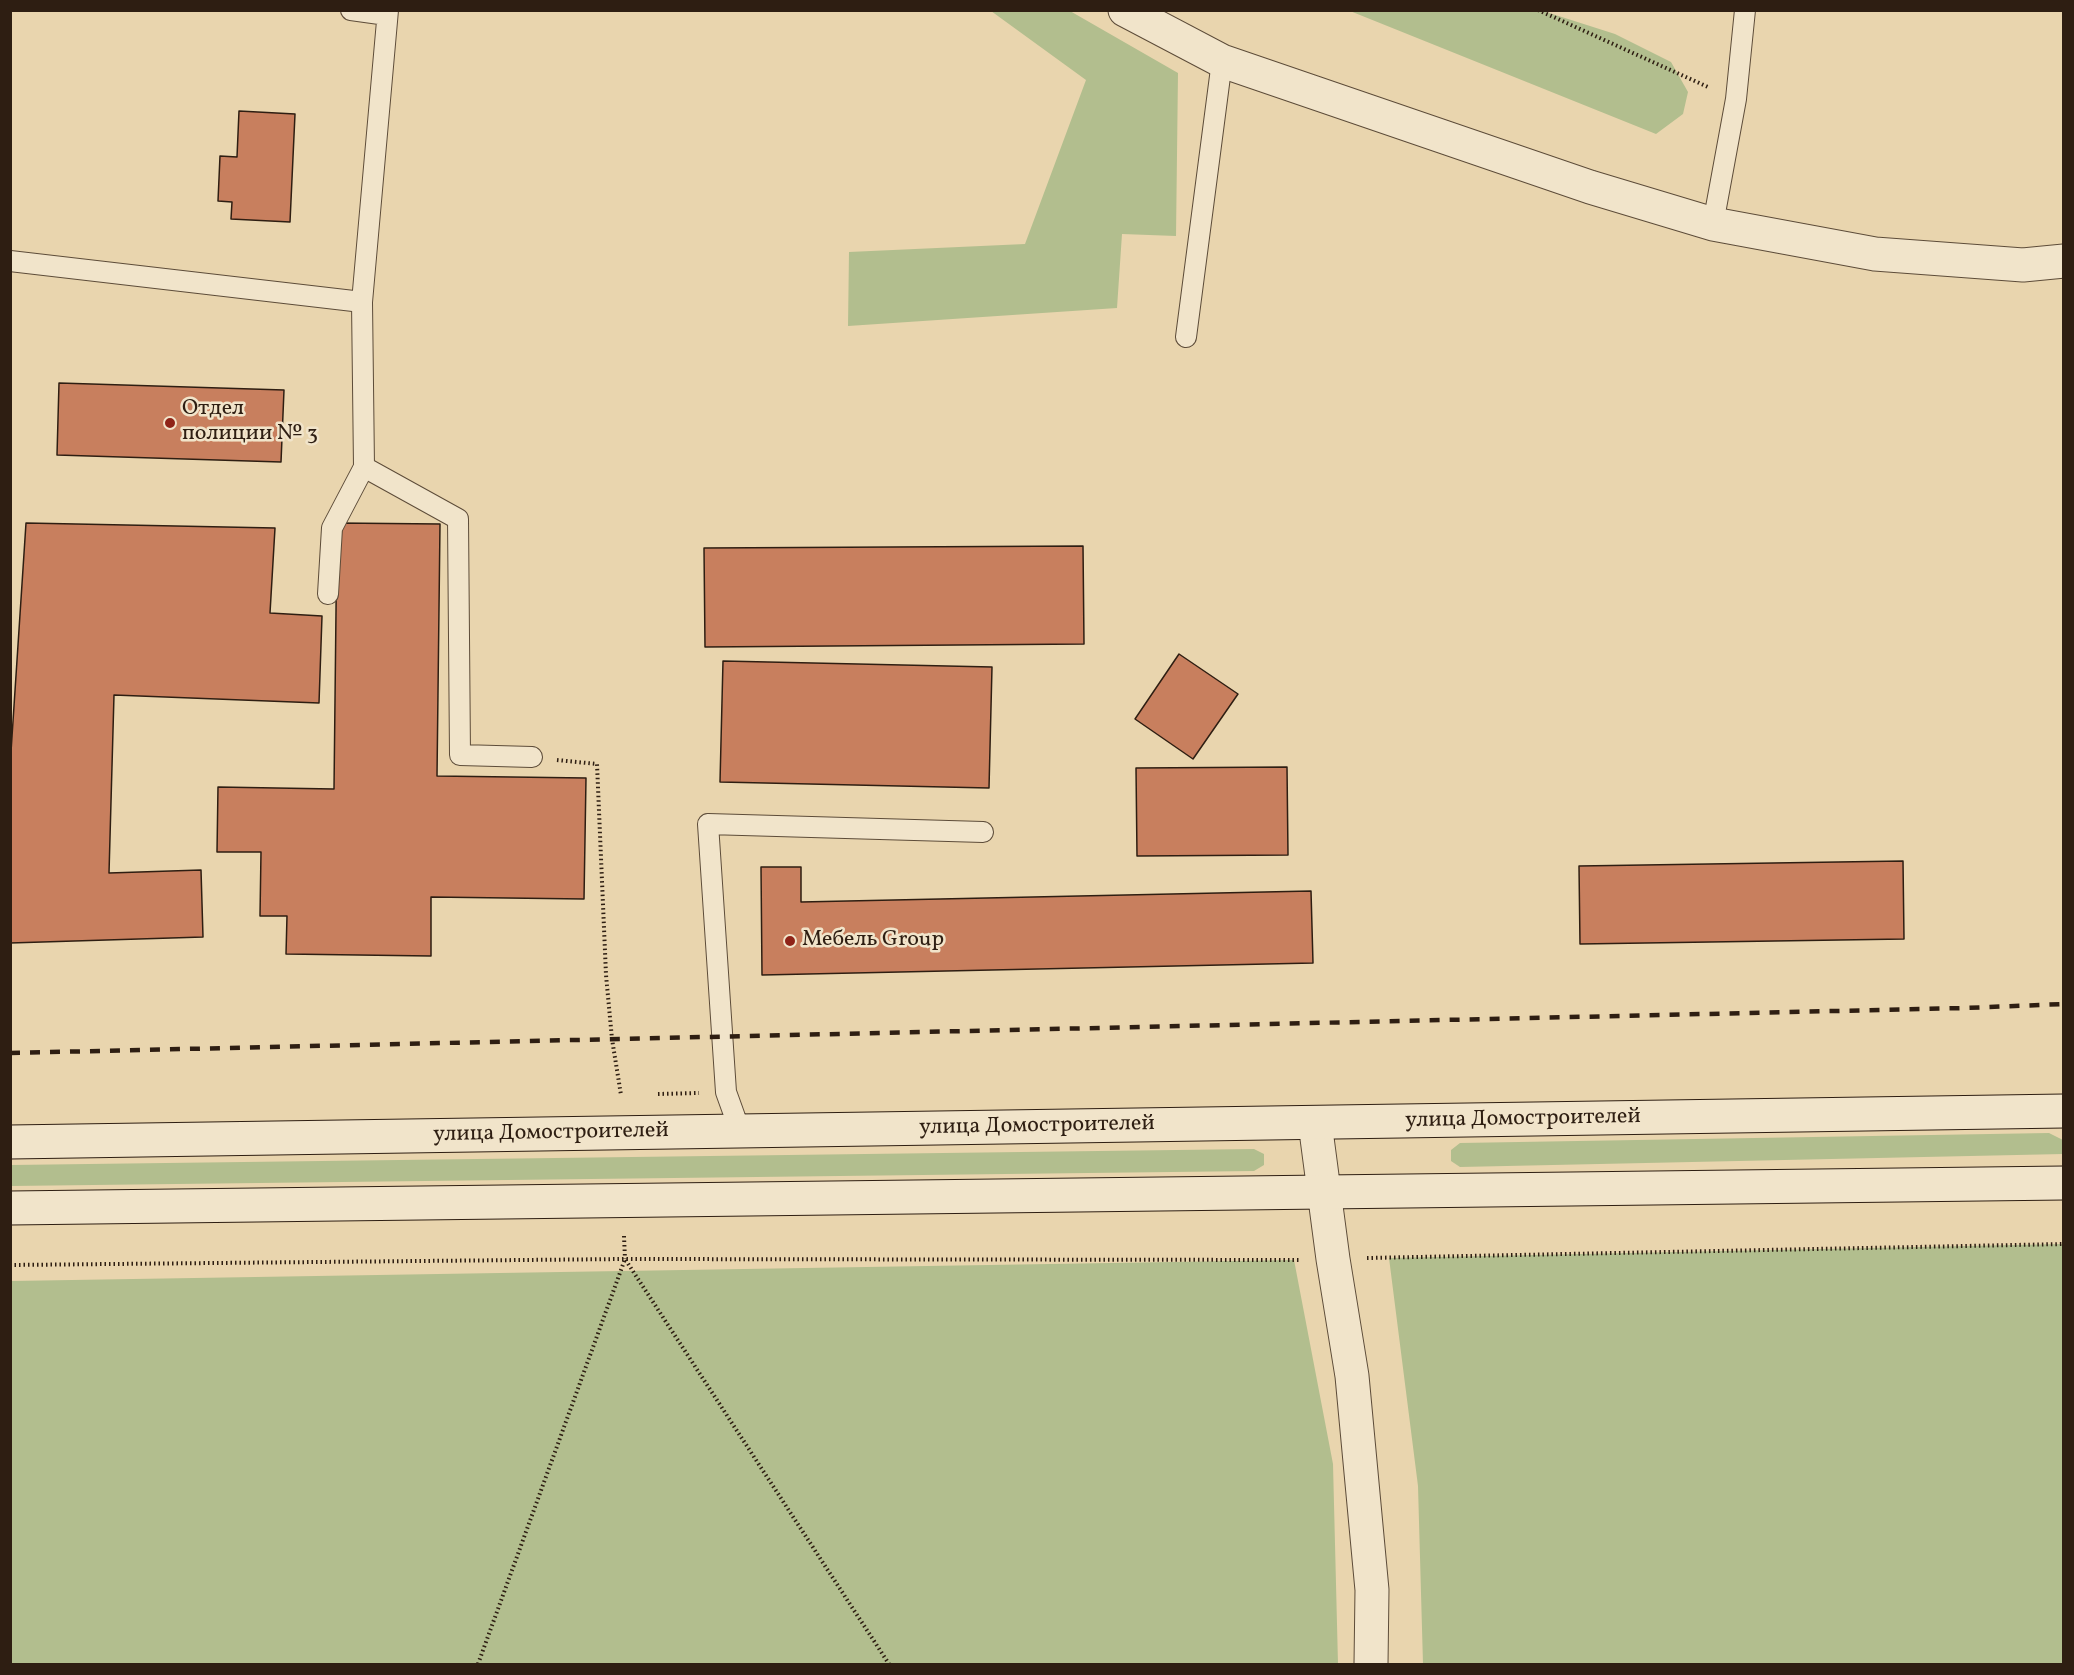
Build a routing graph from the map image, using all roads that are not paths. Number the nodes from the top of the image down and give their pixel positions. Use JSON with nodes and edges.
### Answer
{"nodes":[{"id":1,"x":351,"y":10,"type":"edge"},
{"id":2,"x":1125,"y":10,"type":"edge"},
{"id":3,"x":1746,"y":10,"type":"edge"},
{"id":4,"x":387,"y":13,"type":"edge"},
{"id":5,"x":1222,"y":61,"type":"junction"},
{"id":6,"x":1713,"y":224,"type":"junction"},
{"id":7,"x":10,"y":261,"type":"edge"},
{"id":8,"x":2064,"y":261,"type":"edge"},
{"id":9,"x":362,"y":302,"type":"junction"},
{"id":10,"x":1186,"y":337,"type":"dead end"},
{"id":11,"x":364,"y":467,"type":"junction"},
{"id":12,"x":328,"y":594,"type":"dead end"},
{"id":13,"x":532,"y":757,"type":"road end"},
{"id":14,"x":983,"y":832,"type":"dead end"},
{"id":15,"x":2064,"y":1112,"type":"edge"},
{"id":16,"x":1314,"y":1123,"type":"junction"},
{"id":17,"x":740,"y":1131,"type":"junction"},
{"id":18,"x":10,"y":1142,"type":"edge"},
{"id":19,"x":2064,"y":1183,"type":"edge"},
{"id":20,"x":1324,"y":1193,"type":"junction"},
{"id":21,"x":10,"y":1208,"type":"edge"},
{"id":22,"x":1371,"y":1665,"type":"edge"}],
"edges":[{"from":1,"to":4,"type":"lane"},
{"from":2,"to":5,"type":"main road"},
{"from":3,"to":6,"type":"lane"},
{"from":4,"to":9,"type":"lane"},
{"from":5,"to":6,"type":"main road"},
{"from":5,"to":10,"type":"lane"},
{"from":6,"to":8,"type":"main road"},
{"from":7,"to":9,"type":"lane"},
{"from":9,"to":11,"type":"lane"},
{"from":11,"to":12,"type":"lane"},
{"from":11,"to":13,"type":"lane"},
{"from":14,"to":17,"type":"lane"},
{"from":15,"to":16,"type":"main road","name":"улица Домостроителей"},
{"from":16,"to":17,"type":"main road","name":"улица Домостроителей"},
{"from":16,"to":20,"type":"main road"},
{"from":17,"to":18,"type":"main road","name":"улица Домостроителей"},
{"from":19,"to":20,"type":"main road"},
{"from":20,"to":21,"type":"main road"},
{"from":20,"to":22,"type":"main road"}]}
